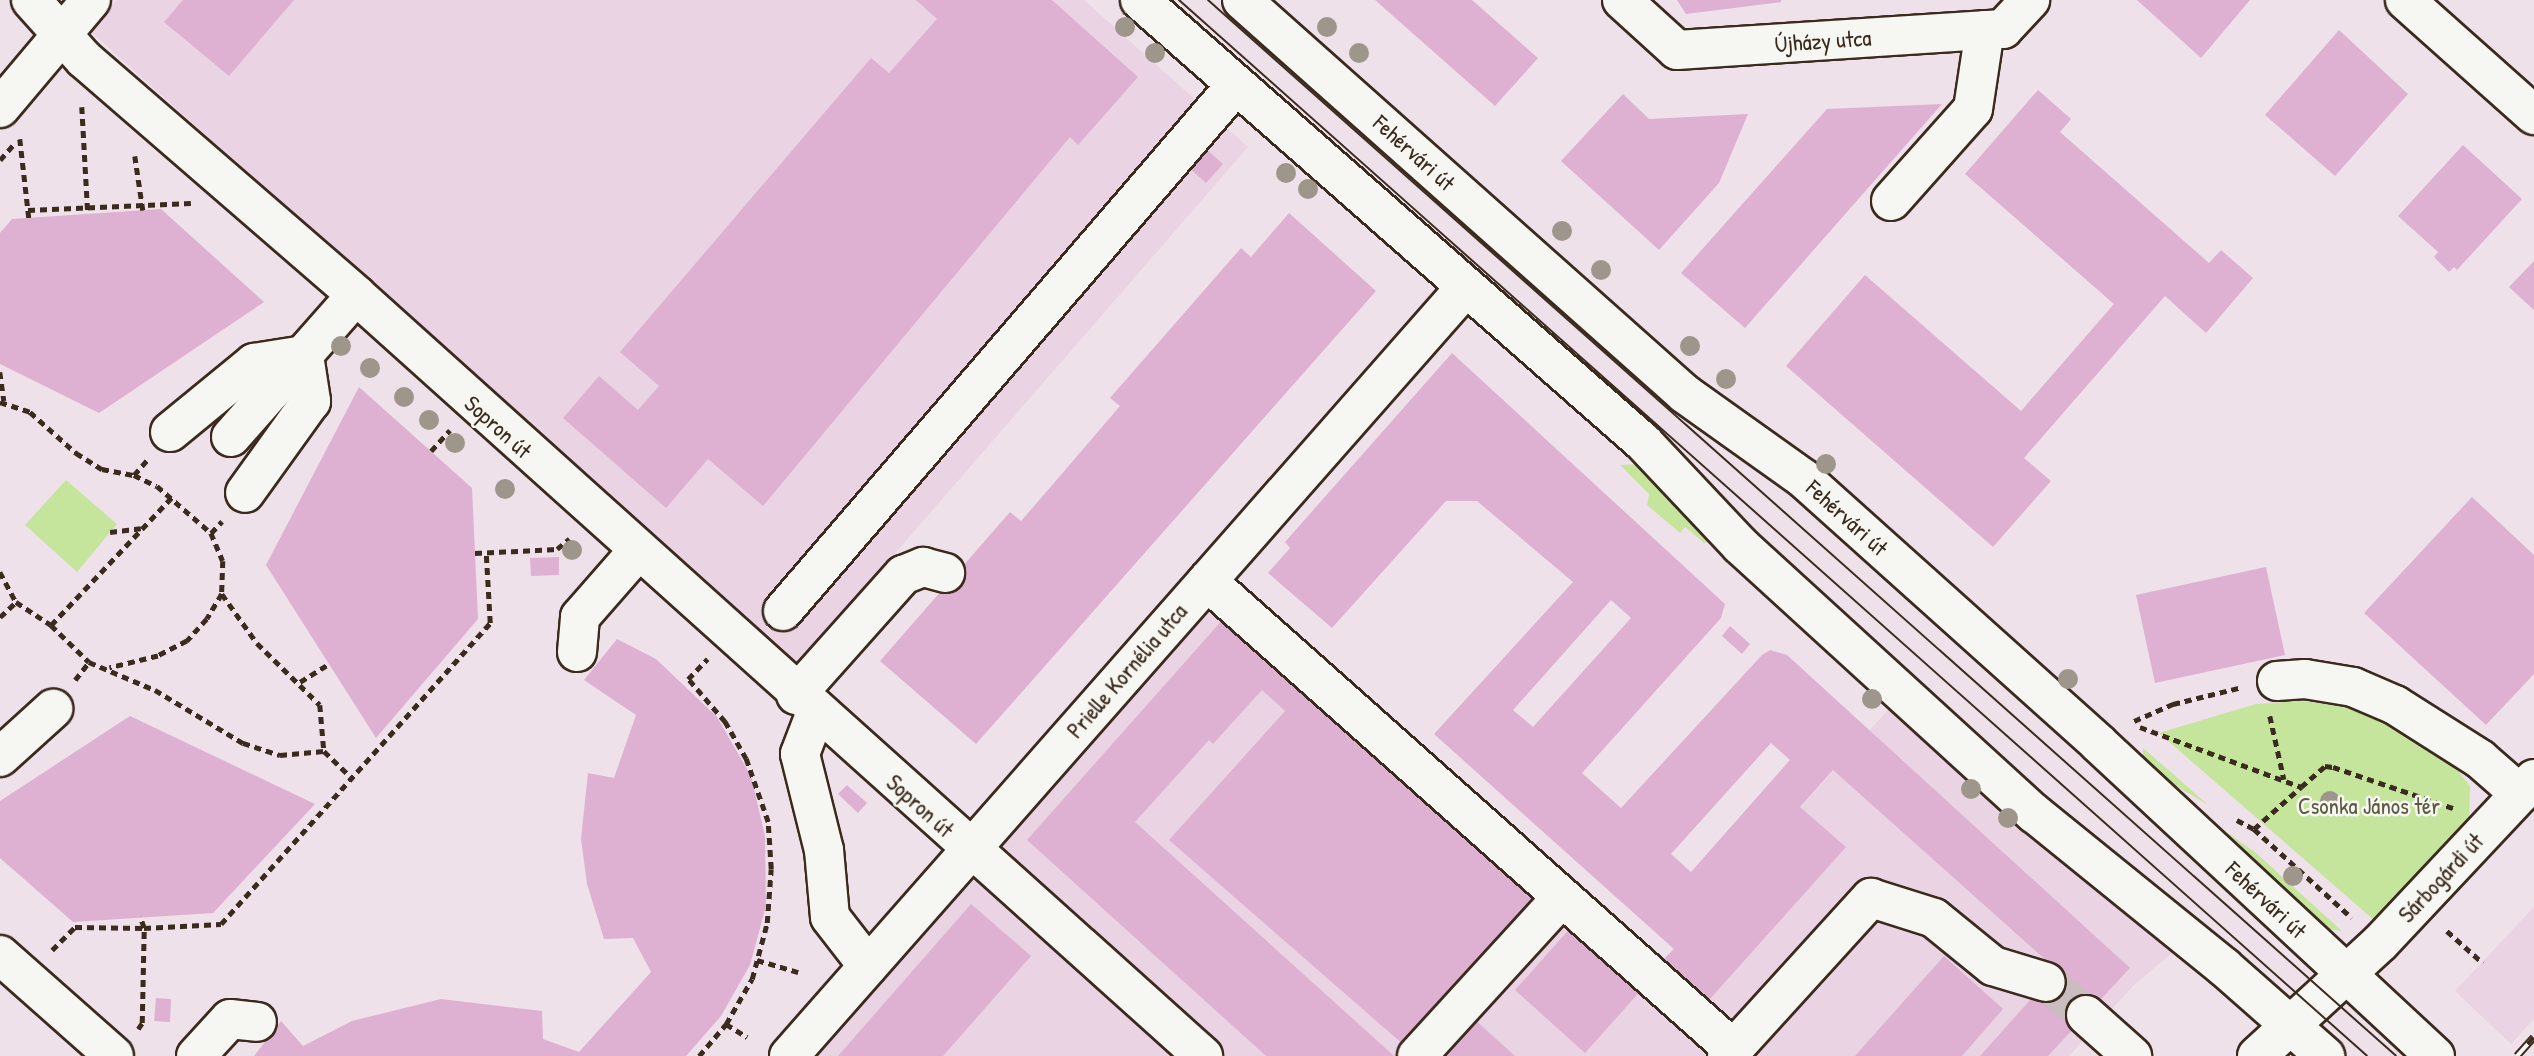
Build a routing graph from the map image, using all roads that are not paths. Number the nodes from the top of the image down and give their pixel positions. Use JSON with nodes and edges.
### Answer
{"nodes":[{"id":1,"x":31,"y":0,"type":"edge"},
{"id":2,"x":91,"y":0,"type":"edge"},
{"id":3,"x":1140,"y":0,"type":"edge"},
{"id":4,"x":1622,"y":0,"type":"edge"},
{"id":5,"x":2030,"y":0,"type":"edge"},
{"id":6,"x":2406,"y":0,"type":"edge"},
{"id":7,"x":1262,"y":6,"type":"edge"},
{"id":8,"x":1985,"y":30,"type":"junction"},
{"id":9,"x":62,"y":34,"type":"junction"},
{"id":10,"x":1236,"y":85,"type":"junction"},
{"id":11,"x":2534,"y":115,"type":"edge"},
{"id":12,"x":10,"y":122,"type":"edge"},
{"id":13,"x":1891,"y":201,"type":"dead end"},
{"id":14,"x":1466,"y":287,"type":"junction"},
{"id":15,"x":356,"y":295,"type":"junction"},
{"id":16,"x":304,"y":355,"type":"junction"},
{"id":17,"x":170,"y":432,"type":"dead end"},
{"id":18,"x":231,"y":437,"type":"dead end"},
{"id":19,"x":245,"y":493,"type":"dead end"},
{"id":20,"x":637,"y":552,"type":"junction"},
{"id":21,"x":945,"y":573,"type":"dead end"},
{"id":22,"x":1207,"y":582,"type":"junction"},
{"id":23,"x":783,"y":611,"type":"dead end"},
{"id":24,"x":578,"y":652,"type":"dead end"},
{"id":25,"x":2270,"y":682,"type":"road end"},
{"id":26,"x":806,"y":704,"type":"junction"},
{"id":27,"x":53,"y":709,"type":"dead end"},
{"id":28,"x":0,"y":757,"type":"edge"},
{"id":29,"x":2527,"y":787,"type":"edge"},
{"id":30,"x":970,"y":850,"type":"junction"},
{"id":31,"x":1562,"y":897,"type":"junction"},
{"id":32,"x":0,"y":955,"type":"edge"},
{"id":33,"x":868,"y":966,"type":"junction"},
{"id":34,"x":2345,"y":974,"type":"junction"},
{"id":35,"x":2046,"y":982,"type":"tunnel mouth"},
{"id":36,"x":2086,"y":1015,"type":"tunnel mouth"},
{"id":37,"x":257,"y":1022,"type":"dead end"},
{"id":38,"x":2289,"y":1022,"type":"junction"},
{"id":39,"x":1730,"y":1053,"type":"edge"},
{"id":40,"x":112,"y":1056,"type":"edge"},
{"id":41,"x":196,"y":1056,"type":"edge"},
{"id":42,"x":789,"y":1056,"type":"edge"},
{"id":43,"x":1203,"y":1056,"type":"edge"},
{"id":44,"x":1417,"y":1056,"type":"edge"},
{"id":45,"x":2132,"y":1056,"type":"edge"},
{"id":46,"x":2257,"y":1056,"type":"edge"},
{"id":47,"x":2325,"y":1056,"type":"edge"},
{"id":48,"x":2435,"y":1056,"type":"edge"}],
"edges":[{"from":1,"to":9,"type":"street","name":"Sopron út"},
{"from":2,"to":9,"type":"street"},
{"from":3,"to":10,"type":"street"},
{"from":4,"to":8,"type":"street","name":"Újházy utca"},
{"from":5,"to":8,"type":"street","name":"Újházy utca"},
{"from":6,"to":11,"type":"street"},
{"from":7,"to":34,"type":"street","name":"Fehérvári út"},
{"from":8,"to":13,"type":"street"},
{"from":9,"to":12,"type":"street"},
{"from":9,"to":15,"type":"street","name":"Sopron út"},
{"from":10,"to":14,"type":"street"},
{"from":10,"to":23,"type":"street"},
{"from":14,"to":22,"type":"street","name":"Prielle Kornélia utca"},
{"from":14,"to":38,"type":"street"},
{"from":15,"to":16,"type":"street"},
{"from":15,"to":20,"type":"street","name":"Sopron út"},
{"from":16,"to":17,"type":"street"},
{"from":16,"to":18,"type":"street"},
{"from":16,"to":19,"type":"street"},
{"from":20,"to":24,"type":"street"},
{"from":20,"to":26,"type":"street","name":"Sopron út"},
{"from":21,"to":26,"type":"street"},
{"from":22,"to":30,"type":"street","name":"Prielle Kornélia utca"},
{"from":22,"to":31,"type":"street"},
{"from":25,"to":29,"type":"street"},
{"from":26,"to":30,"type":"street","name":"Sopron út"},
{"from":26,"to":33,"type":"street"},
{"from":27,"to":28,"type":"street"},
{"from":29,"to":34,"type":"street","name":"Sárbogárdi út"},
{"from":30,"to":33,"type":"street","name":"Prielle Kornélia utca"},
{"from":30,"to":43,"type":"street","name":"Sopron út"},
{"from":31,"to":39,"type":"street"},
{"from":31,"to":44,"type":"street"},
{"from":32,"to":40,"type":"street"},
{"from":33,"to":42,"type":"street","name":"Prielle Kornélia utca"},
{"from":34,"to":38,"type":"street","name":"Sárbogárdi út"},
{"from":34,"to":48,"type":"street","name":"Fehérvári út"},
{"from":35,"to":39,"type":"street"},
{"from":36,"to":45,"type":"street"},
{"from":37,"to":41,"type":"street"},
{"from":38,"to":46,"type":"street","name":"Sárbogárdi út"},
{"from":38,"to":47,"type":"street"}]}
